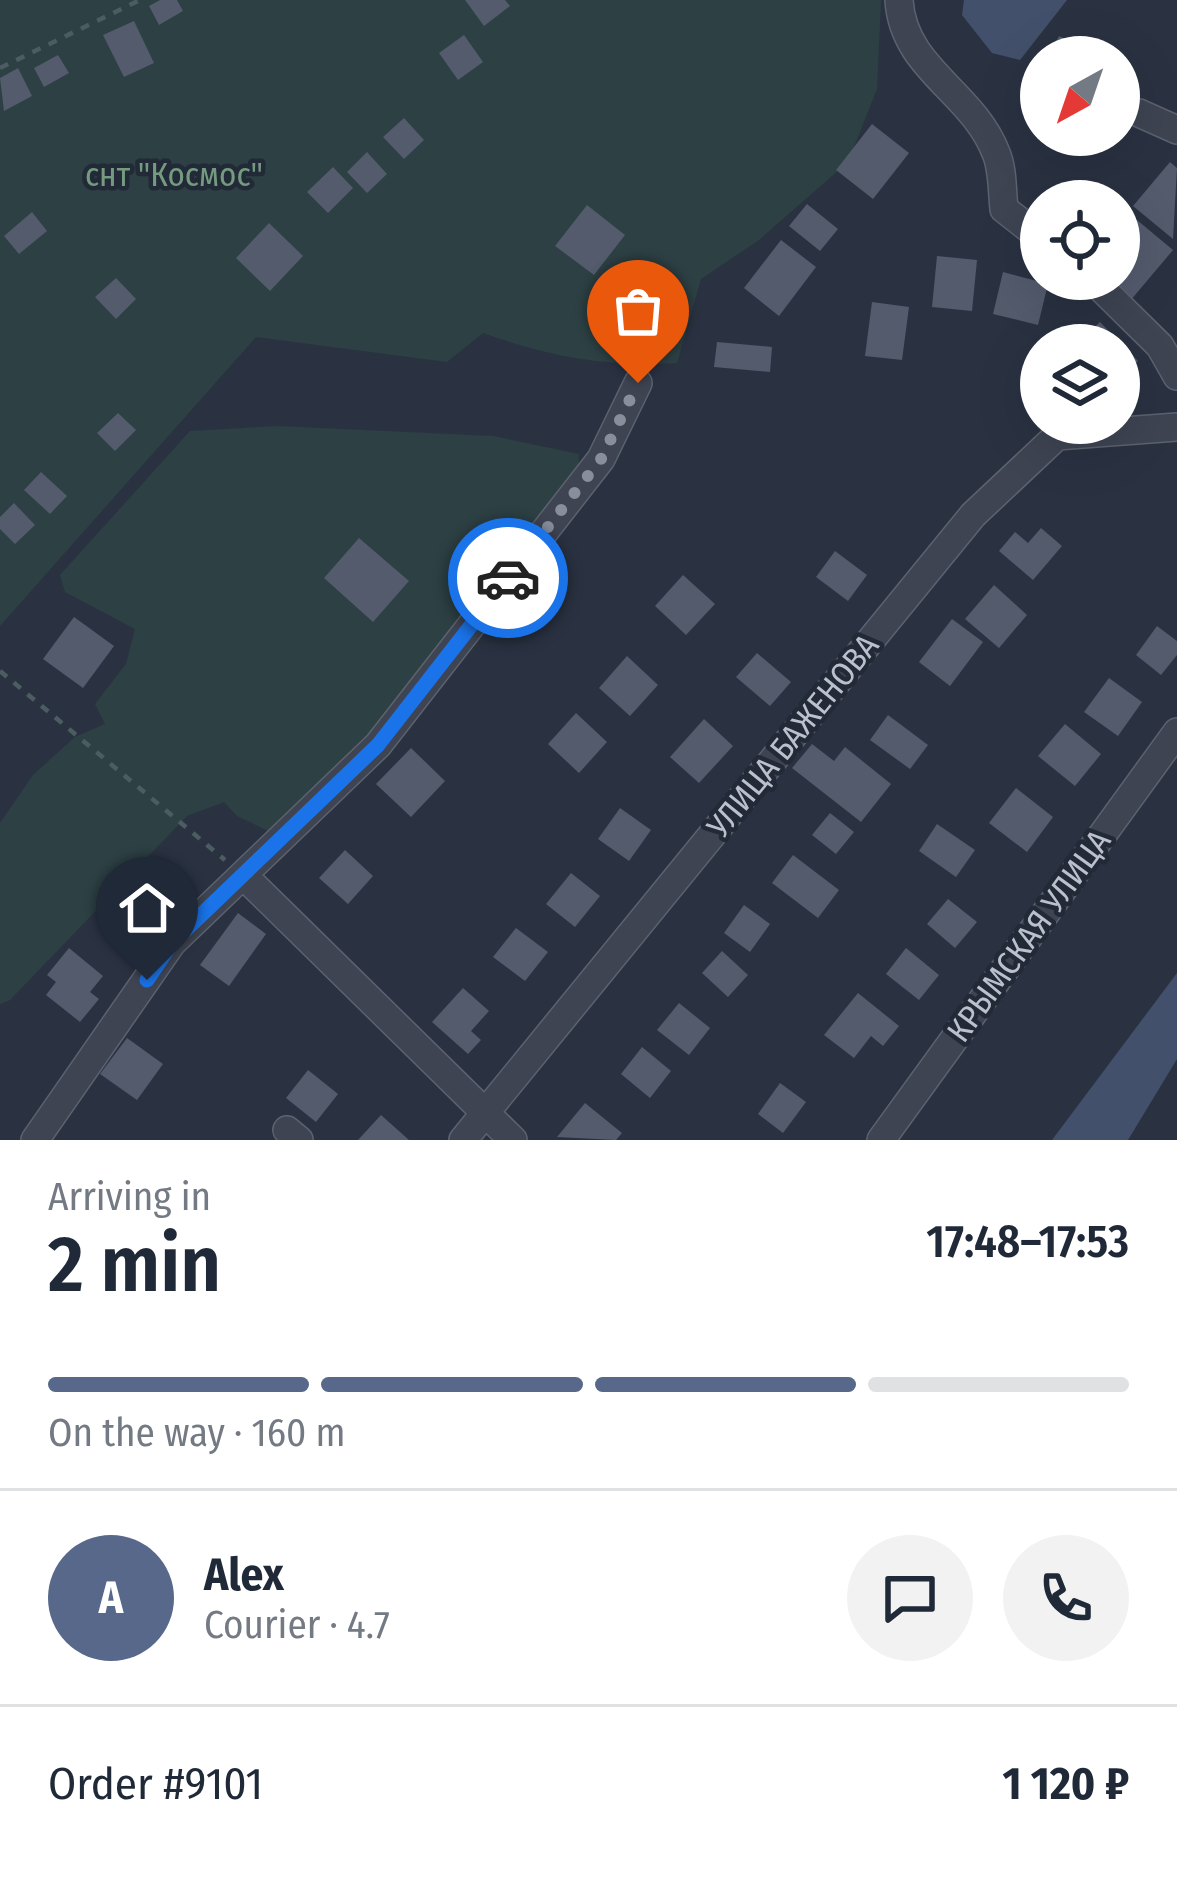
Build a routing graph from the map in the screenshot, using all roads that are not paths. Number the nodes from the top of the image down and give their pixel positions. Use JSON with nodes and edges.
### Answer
{"nodes":[{"id":1,"x":898,"y":0,"type":"edge"},
{"id":2,"x":1140,"y":114,"type":"edge"},
{"id":3,"x":1177,"y":130,"type":"edge"},
{"id":4,"x":1020,"y":221,"type":"edge"},
{"id":5,"x":1113,"y":300,"type":"edge"},
{"id":6,"x":1177,"y":376,"type":"edge"},
{"id":7,"x":638,"y":383,"type":"dead end"},
{"id":8,"x":1177,"y":427,"type":"edge"},
{"id":9,"x":1177,"y":732,"type":"edge"},
{"id":10,"x":243,"y":875,"type":"junction"},
{"id":11,"x":484,"y":1115,"type":"junction"},
{"id":12,"x":35,"y":1140,"type":"edge"},
{"id":13,"x":463,"y":1140,"type":"edge"},
{"id":14,"x":513,"y":1140,"type":"edge"},
{"id":15,"x":881,"y":1140,"type":"edge"}],
"edges":[{"from":1,"to":4,"type":"street"},
{"from":2,"to":3,"type":"street"},
{"from":5,"to":6,"type":"street"},
{"from":7,"to":10,"type":"street"},
{"from":8,"to":11,"type":"street","name":"УЛИЦА БАЖЕНОВА"},
{"from":9,"to":15,"type":"street","name":"КРЫМСКАЯ УЛИЦА"},
{"from":10,"to":11,"type":"street"},
{"from":10,"to":12,"type":"street"},
{"from":11,"to":13,"type":"street","name":"УЛИЦА БАЖЕНОВА"},
{"from":11,"to":14,"type":"street"}]}
